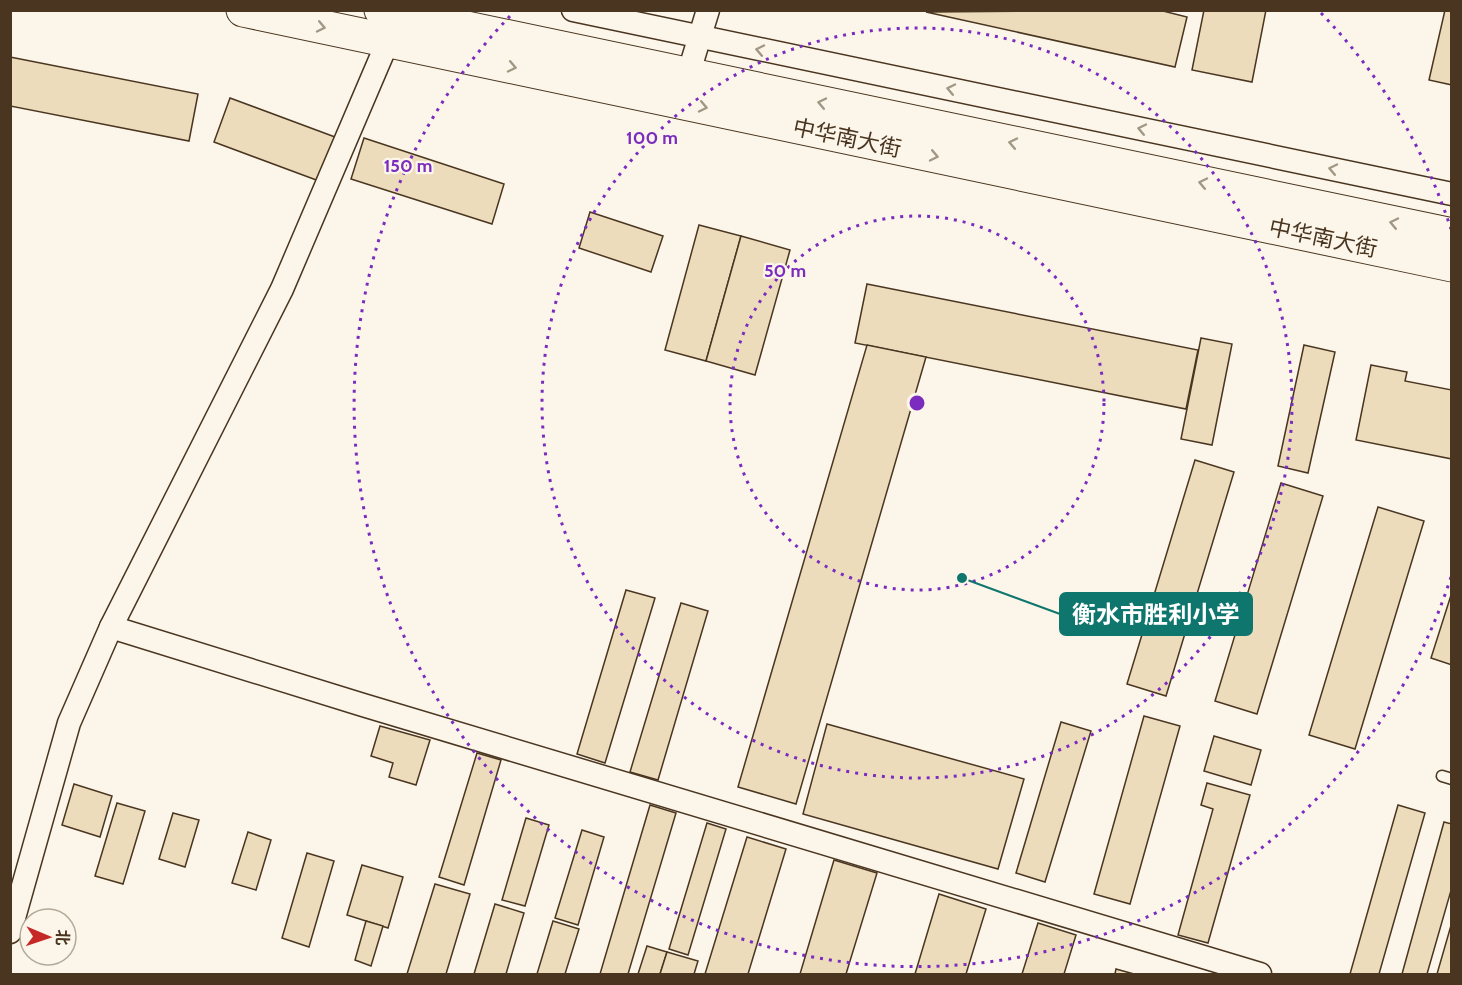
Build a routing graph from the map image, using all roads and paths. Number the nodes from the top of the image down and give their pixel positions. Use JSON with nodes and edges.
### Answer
{"nodes":[{"id":1,"x":243,"y":10,"type":"edge"},
{"id":2,"x":573,"y":10,"type":"edge"},
{"id":3,"x":708,"y":10,"type":"edge"},
{"id":4,"x":384,"y":26,"type":"edge"},
{"id":5,"x":700,"y":37,"type":"junction"},
{"id":6,"x":688,"y":75,"type":"junction"},
{"id":7,"x":1452,"y":194,"type":"edge"},
{"id":8,"x":1452,"y":235,"type":"edge"},
{"id":9,"x":1452,"y":265,"type":"edge"},
{"id":10,"x":111,"y":627,"type":"junction"},
{"id":11,"x":10,"y":932,"type":"edge"},
{"id":12,"x":1260,"y":975,"type":"edge"}],
"edges":[{"from":1,"to":4,"type":"main road","name":"中华南大街","one_way":true},
{"from":2,"to":5,"type":"street"},
{"from":3,"to":5,"type":"street"},
{"from":4,"to":6,"type":"main road","name":"中华南大街"},
{"from":4,"to":9,"type":"main road","name":"中华南大街","one_way":true},
{"from":4,"to":10,"type":"street"},
{"from":5,"to":6,"type":"street"},
{"from":7,"to":5,"type":"street","one_way":true},
{"from":8,"to":6,"type":"main road","name":"中华南大街","one_way":true},
{"from":10,"to":11,"type":"street"},
{"from":10,"to":12,"type":"street"}]}
